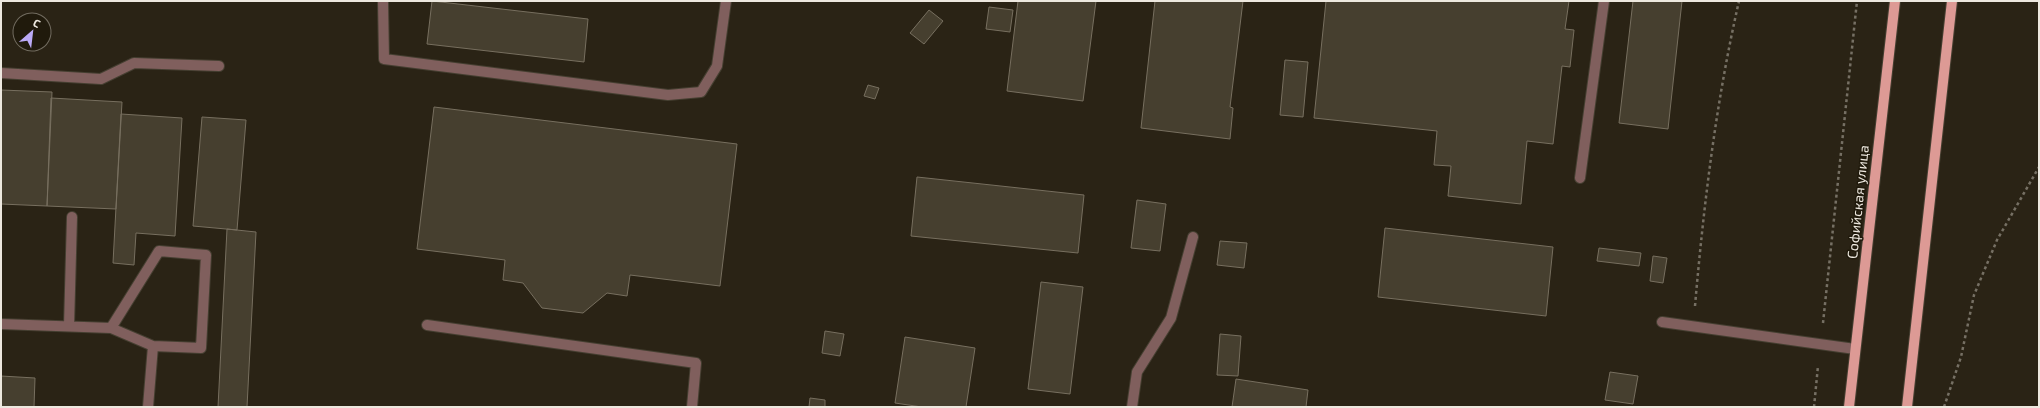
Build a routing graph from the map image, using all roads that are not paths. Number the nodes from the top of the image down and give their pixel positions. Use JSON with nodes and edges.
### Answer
{"nodes":[{"id":1,"x":383,"y":1,"type":"edge"},
{"id":2,"x":726,"y":1,"type":"edge"},
{"id":3,"x":1604,"y":1,"type":"edge"},
{"id":4,"x":1894,"y":1,"type":"edge"},
{"id":5,"x":1952,"y":1,"type":"edge"},
{"id":6,"x":219,"y":66,"type":"dead end"},
{"id":7,"x":1,"y":73,"type":"edge"},
{"id":8,"x":1580,"y":178,"type":"dead end"},
{"id":9,"x":72,"y":217,"type":"dead end"},
{"id":10,"x":1193,"y":237,"type":"dead end"},
{"id":11,"x":1662,"y":322,"type":"dead end"},
{"id":12,"x":1,"y":324,"type":"edge"},
{"id":13,"x":426,"y":325,"type":"dead end"},
{"id":14,"x":68,"y":326,"type":"junction"},
{"id":15,"x":111,"y":328,"type":"junction"},
{"id":16,"x":154,"y":346,"type":"junction"},
{"id":17,"x":1856,"y":349,"type":"junction"},
{"id":18,"x":148,"y":407,"type":"edge"},
{"id":19,"x":692,"y":407,"type":"edge"},
{"id":20,"x":1132,"y":407,"type":"edge"},
{"id":21,"x":1849,"y":407,"type":"edge"},
{"id":22,"x":1907,"y":407,"type":"edge"}],
"edges":[{"from":1,"to":2,"type":"lane"},
{"from":3,"to":8,"type":"lane"},
{"from":4,"to":17,"type":"main road","name":"Софийская улица"},
{"from":5,"to":22,"type":"main road"},
{"from":6,"to":7,"type":"lane"},
{"from":9,"to":14,"type":"lane"},
{"from":10,"to":20,"type":"lane"},
{"from":11,"to":17,"type":"lane"},
{"from":12,"to":14,"type":"lane"},
{"from":13,"to":19,"type":"lane"},
{"from":14,"to":15,"type":"lane"},
{"from":15,"to":16,"type":"lane"},
{"from":15,"to":16,"type":"lane"},
{"from":16,"to":18,"type":"lane"},
{"from":17,"to":21,"type":"main road","name":"Софийская улица"}]}
